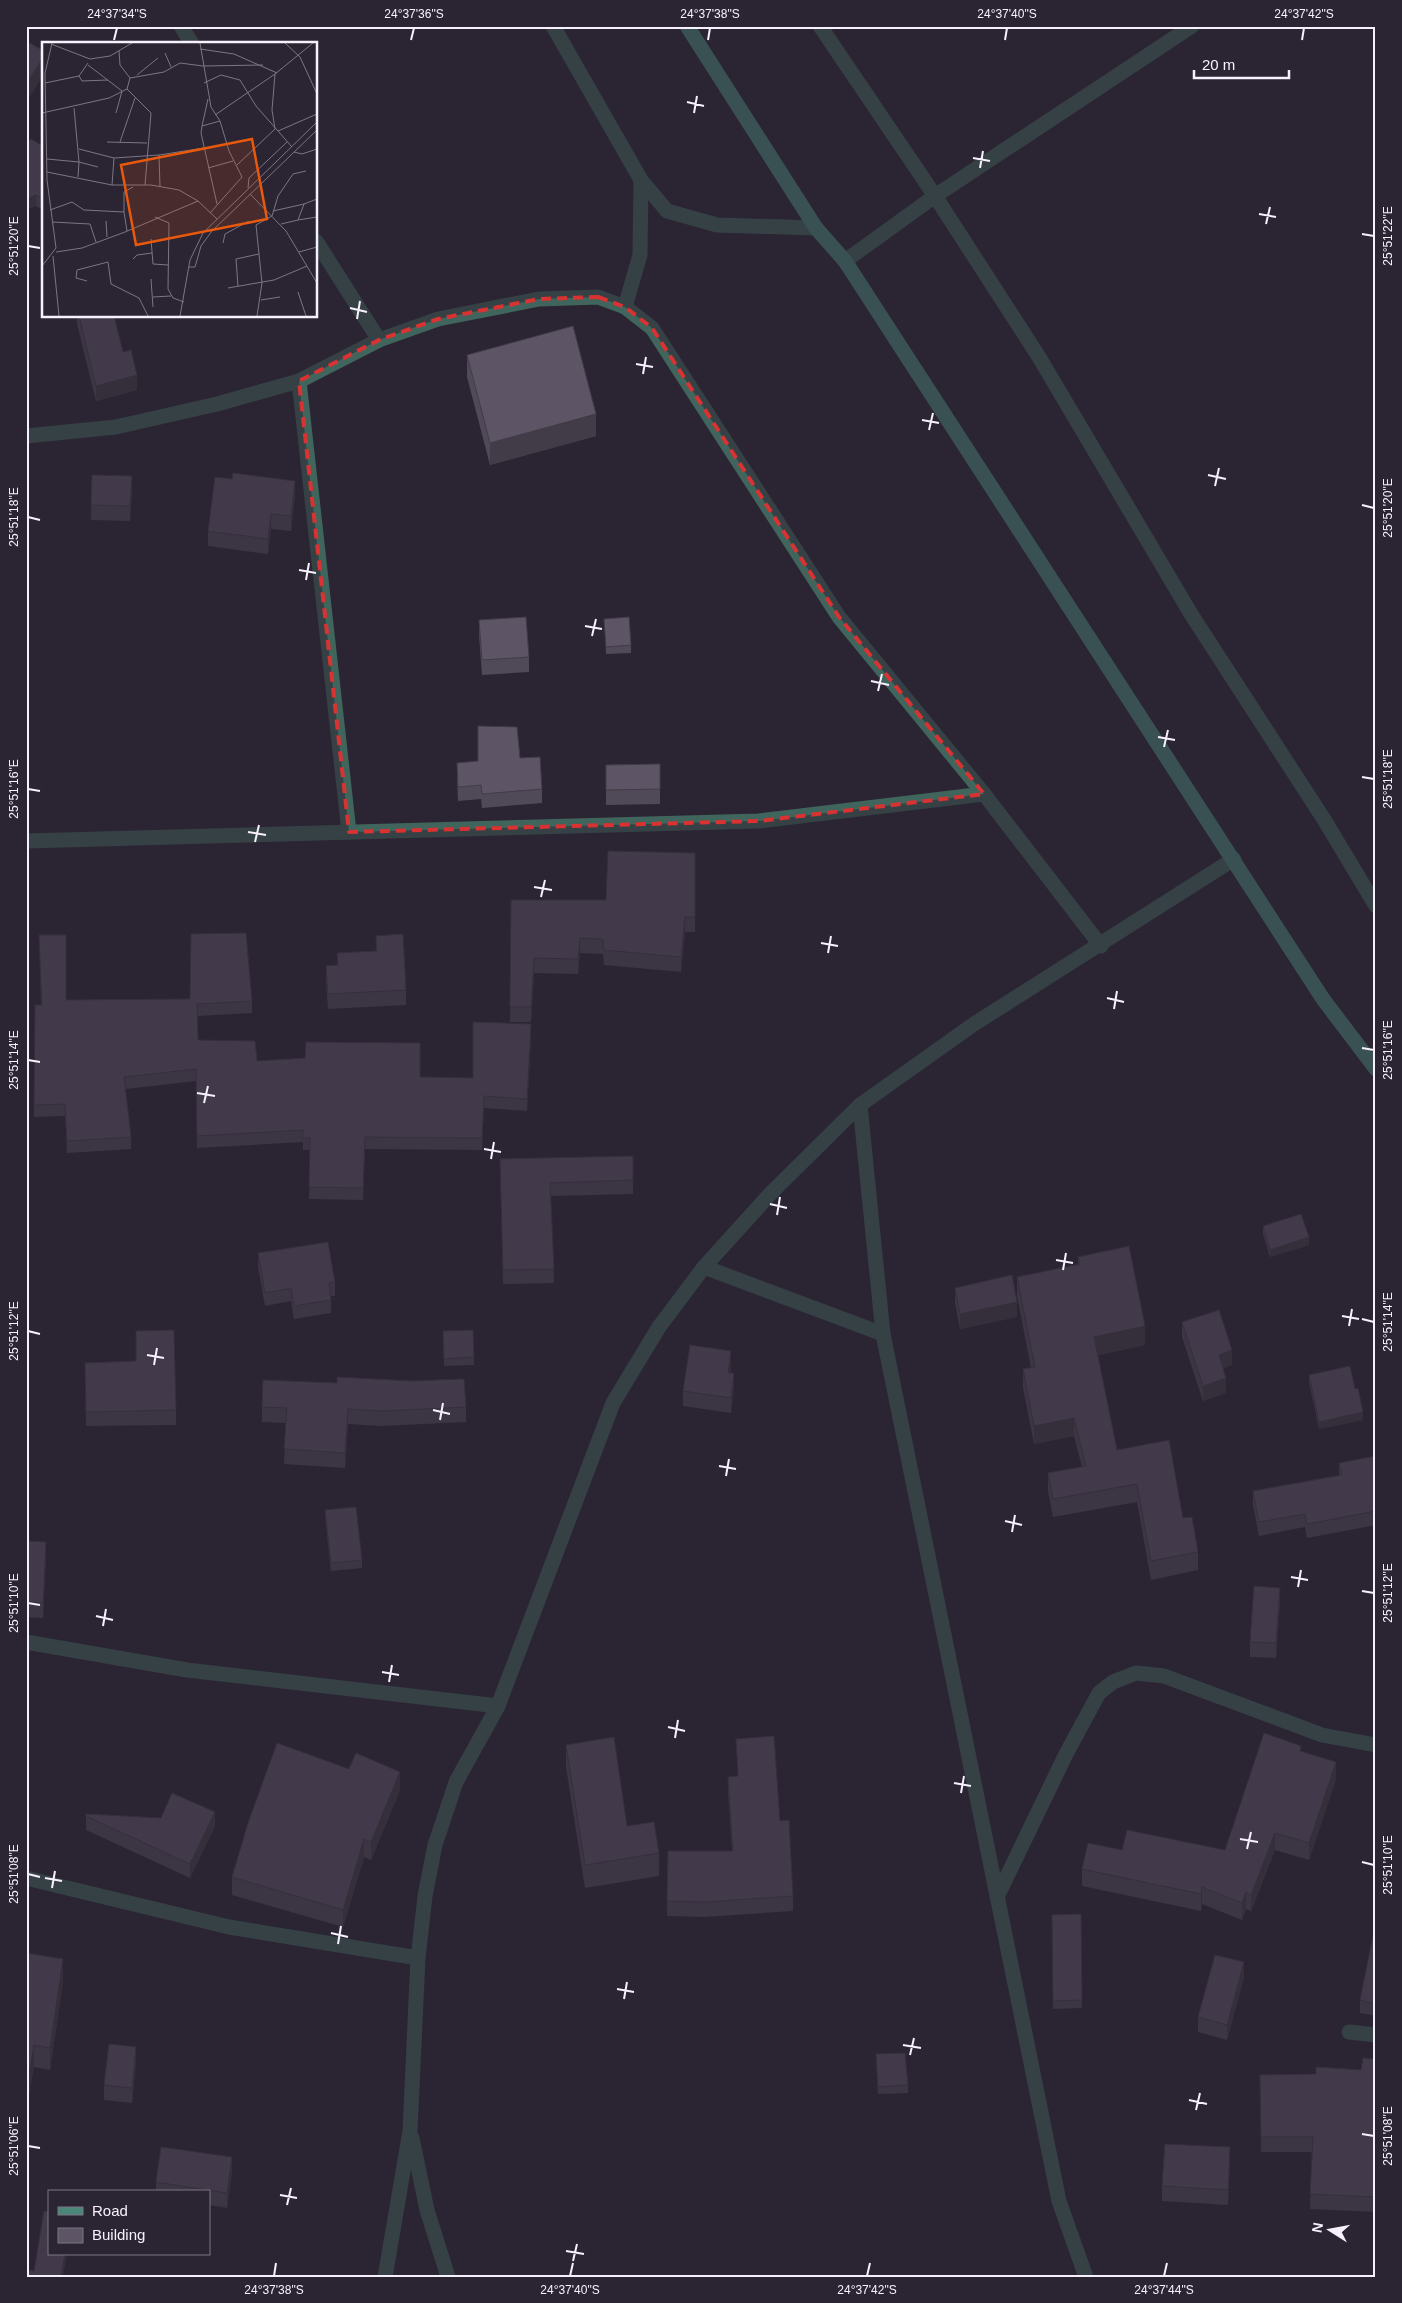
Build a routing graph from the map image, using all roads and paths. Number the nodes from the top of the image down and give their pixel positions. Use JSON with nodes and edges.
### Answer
{"nodes":[{"id":1,"x":181,"y":26,"type":"edge"},
{"id":2,"x":553,"y":26,"type":"edge"},
{"id":3,"x":687,"y":26,"type":"edge"},
{"id":4,"x":820,"y":26,"type":"edge"},
{"id":5,"x":1192,"y":26,"type":"edge"},
{"id":6,"x":191,"y":42,"type":"edge"},
{"id":7,"x":641,"y":180,"type":"junction"},
{"id":8,"x":935,"y":196,"type":"junction"},
{"id":9,"x":816,"y":228,"type":"junction"},
{"id":10,"x":318,"y":244,"type":"edge"},
{"id":11,"x":845,"y":261,"type":"junction"},
{"id":12,"x":625,"y":307,"type":"junction"},
{"id":13,"x":379,"y":340,"type":"junction"},
{"id":14,"x":300,"y":381,"type":"junction"},
{"id":15,"x":26,"y":436,"type":"edge"},
{"id":16,"x":984,"y":794,"type":"junction"},
{"id":17,"x":349,"y":832,"type":"junction"},
{"id":18,"x":26,"y":841,"type":"edge"},
{"id":19,"x":1234,"y":859,"type":"junction"},
{"id":20,"x":1376,"y":906,"type":"edge"},
{"id":21,"x":1101,"y":946,"type":"junction"},
{"id":22,"x":1376,"y":1069,"type":"edge"},
{"id":23,"x":860,"y":1105,"type":"junction"},
{"id":24,"x":704,"y":1267,"type":"junction"},
{"id":25,"x":883,"y":1334,"type":"junction"},
{"id":26,"x":26,"y":1642,"type":"edge"},
{"id":27,"x":498,"y":1706,"type":"junction"},
{"id":28,"x":1376,"y":1745,"type":"edge"},
{"id":29,"x":26,"y":1878,"type":"edge"},
{"id":30,"x":997,"y":1897,"type":"junction"},
{"id":31,"x":418,"y":1958,"type":"junction"},
{"id":32,"x":1348,"y":2032,"type":"dead end"},
{"id":33,"x":1376,"y":2035,"type":"edge"},
{"id":34,"x":410,"y":2131,"type":"junction"},
{"id":35,"x":385,"y":2277,"type":"edge"},
{"id":36,"x":448,"y":2277,"type":"edge"},
{"id":37,"x":1086,"y":2277,"type":"edge"}],
"edges":[{"from":1,"to":6,"type":"street"},
{"from":2,"to":7,"type":"street"},
{"from":3,"to":9,"type":"main road"},
{"from":4,"to":8,"type":"street"},
{"from":5,"to":8,"type":"street"},
{"from":7,"to":9,"type":"street"},
{"from":7,"to":12,"type":"street"},
{"from":8,"to":11,"type":"street"},
{"from":8,"to":20,"type":"street"},
{"from":9,"to":11,"type":"main road"},
{"from":10,"to":13,"type":"street"},
{"from":11,"to":19,"type":"main road"},
{"from":12,"to":13,"type":"street"},
{"from":12,"to":16,"type":"street"},
{"from":13,"to":14,"type":"street"},
{"from":14,"to":15,"type":"street"},
{"from":14,"to":17,"type":"street"},
{"from":16,"to":17,"type":"street"},
{"from":16,"to":21,"type":"street"},
{"from":17,"to":18,"type":"street"},
{"from":19,"to":21,"type":"street"},
{"from":19,"to":22,"type":"main road"},
{"from":21,"to":23,"type":"street"},
{"from":23,"to":24,"type":"street"},
{"from":23,"to":25,"type":"street"},
{"from":24,"to":25,"type":"street"},
{"from":24,"to":27,"type":"street"},
{"from":25,"to":30,"type":"street"},
{"from":26,"to":27,"type":"street"},
{"from":27,"to":31,"type":"street"},
{"from":28,"to":30,"type":"street"},
{"from":29,"to":31,"type":"street"},
{"from":30,"to":37,"type":"street"},
{"from":31,"to":34,"type":"street"},
{"from":32,"to":33,"type":"street"},
{"from":34,"to":35,"type":"street"},
{"from":34,"to":36,"type":"street"}]}
